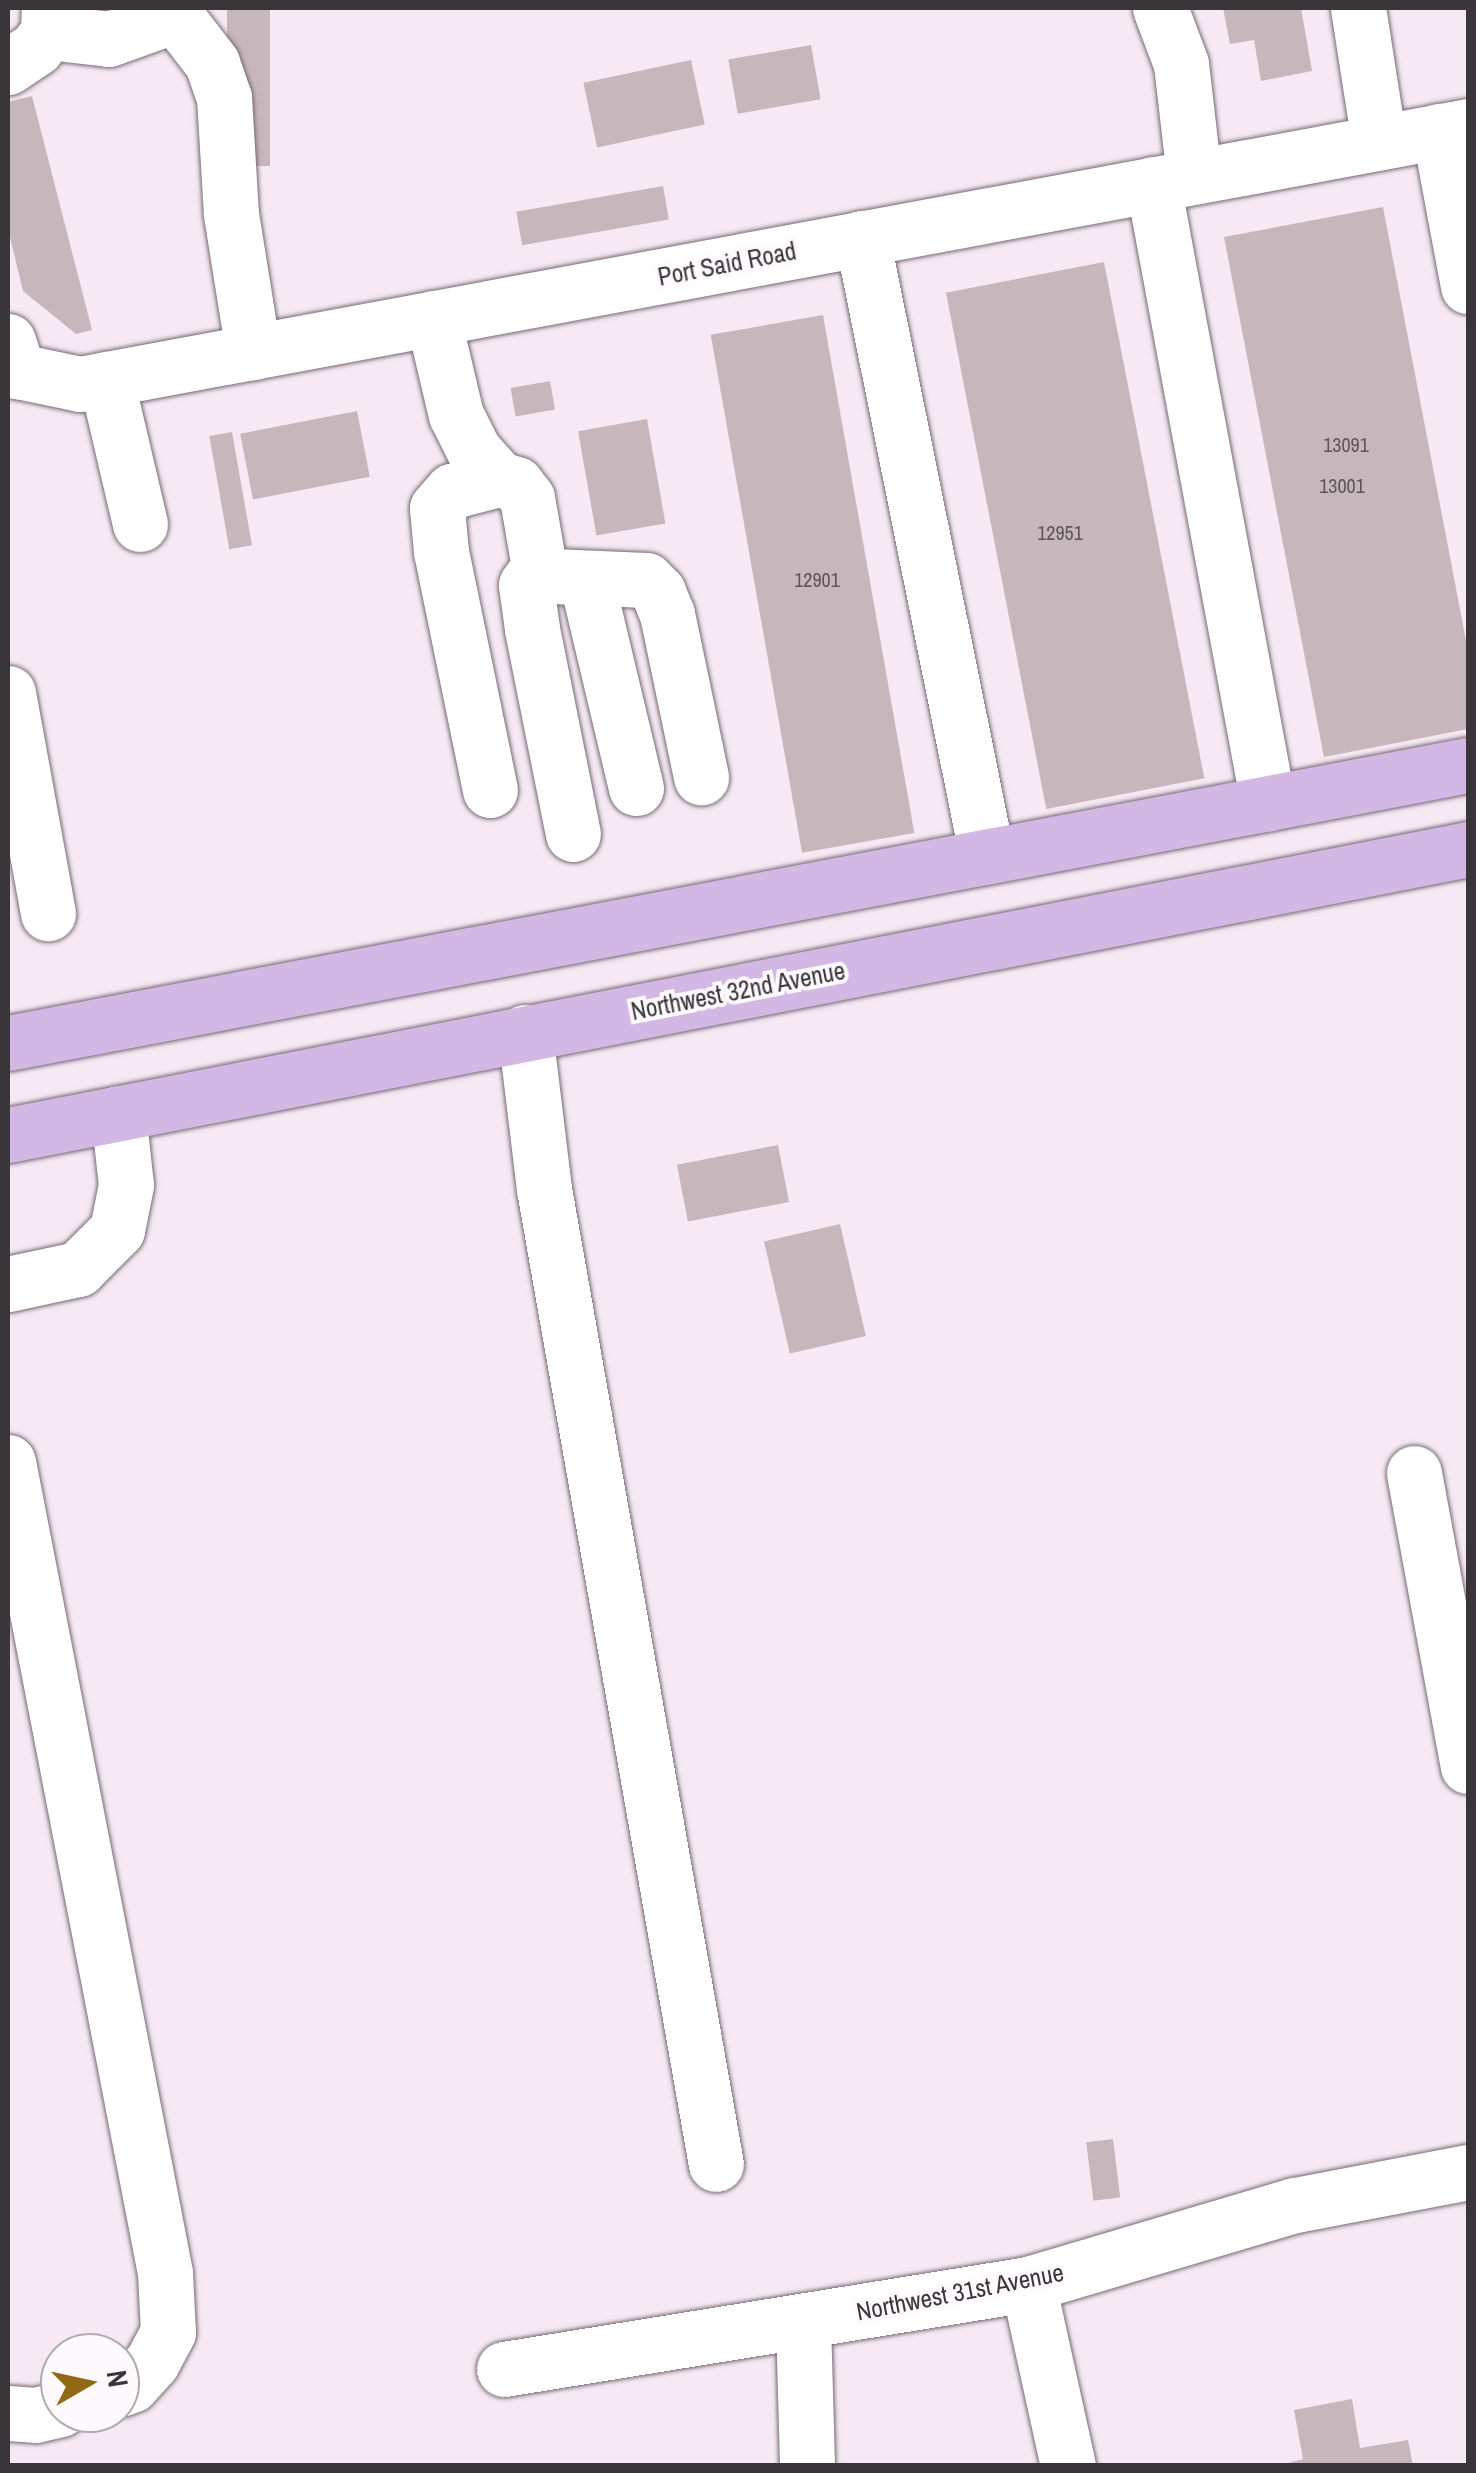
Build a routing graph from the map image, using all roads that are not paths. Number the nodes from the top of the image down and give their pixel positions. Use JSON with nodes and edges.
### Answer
{"nodes":[{"id":1,"x":1160,"y":8,"type":"edge"},
{"id":2,"x":1358,"y":8,"type":"edge"},
{"id":3,"x":176,"y":11,"type":"edge"},
{"id":4,"x":35,"y":36,"type":"edge"},
{"id":5,"x":1454,"y":128,"type":"edge"},
{"id":6,"x":1380,"y":142,"type":"junction"},
{"id":7,"x":1174,"y":180,"type":"junction"},
{"id":8,"x":862,"y":238,"type":"junction"},
{"id":9,"x":1468,"y":286,"type":"edge"},
{"id":10,"x":433,"y":318,"type":"junction"},
{"id":11,"x":253,"y":352,"type":"junction"},
{"id":12,"x":11,"y":366,"type":"edge"},
{"id":13,"x":106,"y":379,"type":"junction"},
{"id":14,"x":499,"y":479,"type":"junction"},
{"id":15,"x":140,"y":524,"type":"dead end"},
{"id":16,"x":562,"y":572,"type":"junction"},
{"id":17,"x":8,"y":693,"type":"edge"},
{"id":18,"x":1468,"y":765,"type":"edge"},
{"id":19,"x":700,"y":777,"type":"dead end"},
{"id":20,"x":636,"y":788,"type":"dead end"},
{"id":21,"x":490,"y":790,"type":"dead end"},
{"id":22,"x":1268,"y":803,"type":"junction"},
{"id":23,"x":573,"y":834,"type":"dead end"},
{"id":24,"x":1468,"y":849,"type":"edge"},
{"id":25,"x":986,"y":857,"type":"junction"},
{"id":26,"x":48,"y":913,"type":"dead end"},
{"id":27,"x":525,"y":1032,"type":"junction"},
{"id":28,"x":8,"y":1043,"type":"edge"},
{"id":29,"x":118,"y":1114,"type":"junction"},
{"id":30,"x":8,"y":1136,"type":"edge"},
{"id":31,"x":8,"y":1284,"type":"edge"},
{"id":32,"x":8,"y":1462,"type":"edge"},
{"id":33,"x":1414,"y":1473,"type":"dead end"},
{"id":34,"x":1468,"y":1766,"type":"edge"},
{"id":35,"x":716,"y":2164,"type":"dead end"},
{"id":36,"x":1468,"y":2172,"type":"edge"},
{"id":37,"x":1028,"y":2284,"type":"junction"},
{"id":38,"x":803,"y":2320,"type":"junction"},
{"id":39,"x":504,"y":2369,"type":"dead end"},
{"id":40,"x":140,"y":2375,"type":"edge"},
{"id":41,"x":8,"y":2413,"type":"edge"},
{"id":42,"x":40,"y":2413,"type":"edge"},
{"id":43,"x":807,"y":2466,"type":"edge"},
{"id":44,"x":1068,"y":2466,"type":"edge"}],
"edges":[{"from":1,"to":7,"type":"street"},
{"from":2,"to":6,"type":"street"},
{"from":3,"to":4,"type":"street"},
{"from":3,"to":11,"type":"street"},
{"from":5,"to":6,"type":"street","name":"Port Said Road"},
{"from":5,"to":9,"type":"street"},
{"from":6,"to":7,"type":"street","name":"Port Said Road"},
{"from":7,"to":8,"type":"street","name":"Port Said Road"},
{"from":7,"to":22,"type":"street"},
{"from":8,"to":10,"type":"street","name":"Port Said Road"},
{"from":8,"to":25,"type":"street"},
{"from":10,"to":11,"type":"street","name":"Port Said Road"},
{"from":10,"to":14,"type":"street"},
{"from":11,"to":13,"type":"street","name":"Port Said Road"},
{"from":12,"to":13,"type":"street","name":"Port Said Road"},
{"from":13,"to":15,"type":"street"},
{"from":14,"to":16,"type":"street"},
{"from":14,"to":21,"type":"street"},
{"from":16,"to":19,"type":"street"},
{"from":16,"to":20,"type":"street"},
{"from":16,"to":23,"type":"street"},
{"from":17,"to":26,"type":"street"},
{"from":18,"to":22,"type":"main road"},
{"from":22,"to":25,"type":"main road"},
{"from":24,"to":27,"type":"main road","name":"Northwest 32nd Avenue"},
{"from":25,"to":28,"type":"main road"},
{"from":27,"to":29,"type":"main road","name":"Northwest 32nd Avenue"},
{"from":27,"to":35,"type":"street"},
{"from":29,"to":30,"type":"main road","name":"Northwest 32nd Avenue"},
{"from":29,"to":31,"type":"street"},
{"from":32,"to":40,"type":"street"},
{"from":33,"to":34,"type":"street"},
{"from":36,"to":37,"type":"street","name":"Northwest 31st Avenue"},
{"from":37,"to":38,"type":"street","name":"Northwest 31st Avenue"},
{"from":37,"to":44,"type":"street"},
{"from":38,"to":39,"type":"street","name":"Northwest 31st Avenue"},
{"from":38,"to":43,"type":"street"},
{"from":41,"to":42,"type":"street"}]}
